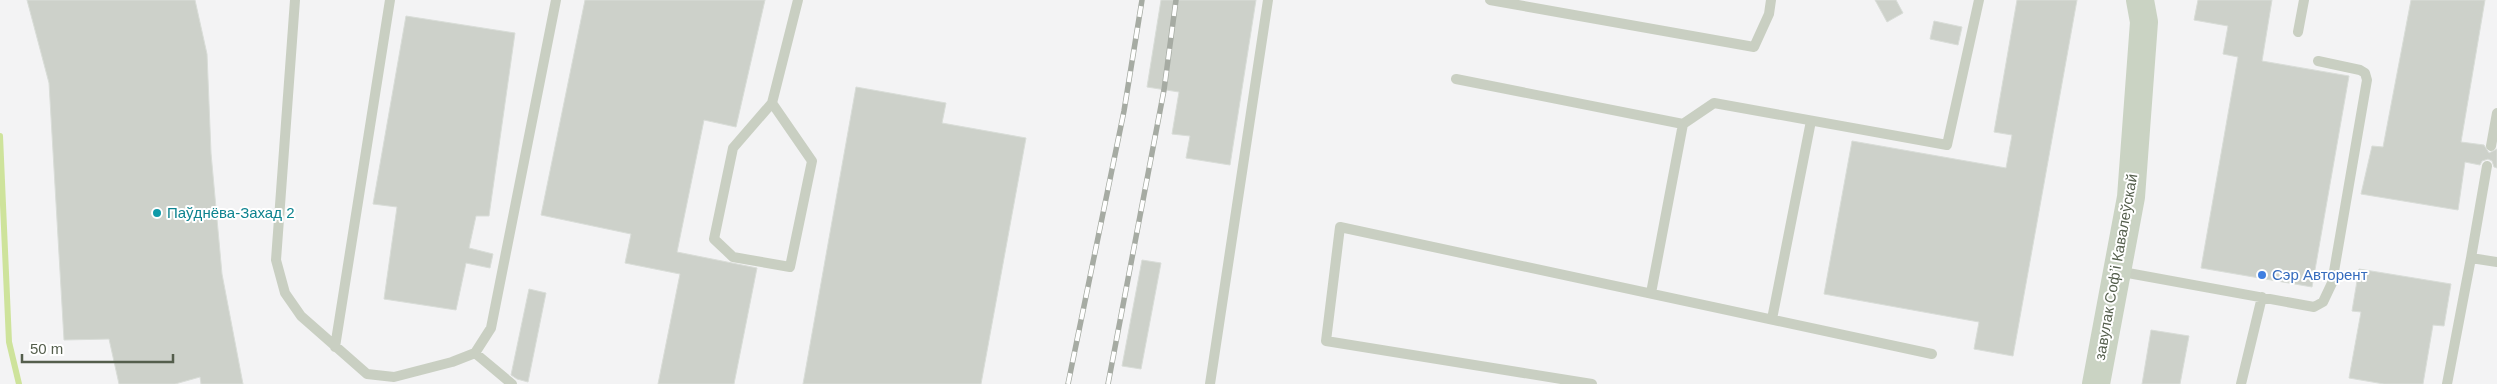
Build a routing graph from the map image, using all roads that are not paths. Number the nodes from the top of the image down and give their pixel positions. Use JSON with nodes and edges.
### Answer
{"nodes":[{"id":1,"x":295,"y":0,"type":"edge"},
{"id":2,"x":390,"y":0,"type":"edge"},
{"id":3,"x":556,"y":0,"type":"edge"},
{"id":4,"x":798,"y":0,"type":"edge"},
{"id":5,"x":1268,"y":0,"type":"edge"},
{"id":6,"x":1490,"y":0,"type":"edge"},
{"id":7,"x":1771,"y":0,"type":"edge"},
{"id":8,"x":1979,"y":0,"type":"edge"},
{"id":9,"x":2140,"y":0,"type":"edge"},
{"id":10,"x":2304,"y":0,"type":"edge"},
{"id":11,"x":2298,"y":32,"type":"dead end"},
{"id":12,"x":2318,"y":61,"type":"dead end"},
{"id":13,"x":1456,"y":79,"type":"dead end"},
{"id":14,"x":772,"y":103,"type":"junction"},
{"id":15,"x":2497,"y":113,"type":"edge"},
{"id":16,"x":1811,"y":121,"type":"junction"},
{"id":17,"x":1683,"y":124,"type":"junction"},
{"id":18,"x":2491,"y":146,"type":"dead end"},
{"id":19,"x":2488,"y":166,"type":"dead end"},
{"id":20,"x":2471,"y":258,"type":"junction"},
{"id":21,"x":2497,"y":262,"type":"edge"},
{"id":22,"x":2116,"y":271,"type":"junction"},
{"id":23,"x":1651,"y":293,"type":"junction"},
{"id":24,"x":2262,"y":297,"type":"junction"},
{"id":25,"x":1772,"y":319,"type":"junction"},
{"id":26,"x":335,"y":347,"type":"junction"},
{"id":27,"x":474,"y":353,"type":"junction"},
{"id":28,"x":1932,"y":354,"type":"dead end"},
{"id":29,"x":367,"y":374,"type":"junction"},
{"id":30,"x":372,"y":384,"type":"edge"},
{"id":31,"x":512,"y":384,"type":"edge"},
{"id":32,"x":1210,"y":384,"type":"edge"},
{"id":33,"x":1592,"y":384,"type":"edge"},
{"id":34,"x":2096,"y":384,"type":"edge"},
{"id":35,"x":2241,"y":384,"type":"edge"},
{"id":36,"x":2447,"y":384,"type":"edge"}],
"edges":[{"from":1,"to":26,"type":"lane"},
{"from":2,"to":26,"type":"lane"},
{"from":3,"to":27,"type":"lane"},
{"from":4,"to":14,"type":"lane"},
{"from":5,"to":32,"type":"lane"},
{"from":6,"to":7,"type":"lane"},
{"from":8,"to":16,"type":"lane"},
{"from":9,"to":22,"type":"street","name":"завулак Софʼі Кавалеўскай"},
{"from":10,"to":11,"type":"lane"},
{"from":12,"to":24,"type":"lane"},
{"from":13,"to":17,"type":"lane"},
{"from":14,"to":14,"type":"lane"},
{"from":15,"to":18,"type":"lane"},
{"from":16,"to":17,"type":"lane"},
{"from":16,"to":25,"type":"lane"},
{"from":17,"to":23,"type":"lane"},
{"from":19,"to":20,"type":"lane"},
{"from":20,"to":21,"type":"lane"},
{"from":20,"to":36,"type":"lane"},
{"from":22,"to":24,"type":"lane"},
{"from":22,"to":34,"type":"street","name":"завулак Софʼі Кавалеўскай"},
{"from":23,"to":25,"type":"lane"},
{"from":23,"to":33,"type":"lane"},
{"from":24,"to":35,"type":"lane"},
{"from":25,"to":28,"type":"lane"},
{"from":26,"to":29,"type":"lane"},
{"from":27,"to":29,"type":"lane"},
{"from":27,"to":31,"type":"lane"},
{"from":29,"to":30,"type":"lane"}]}
